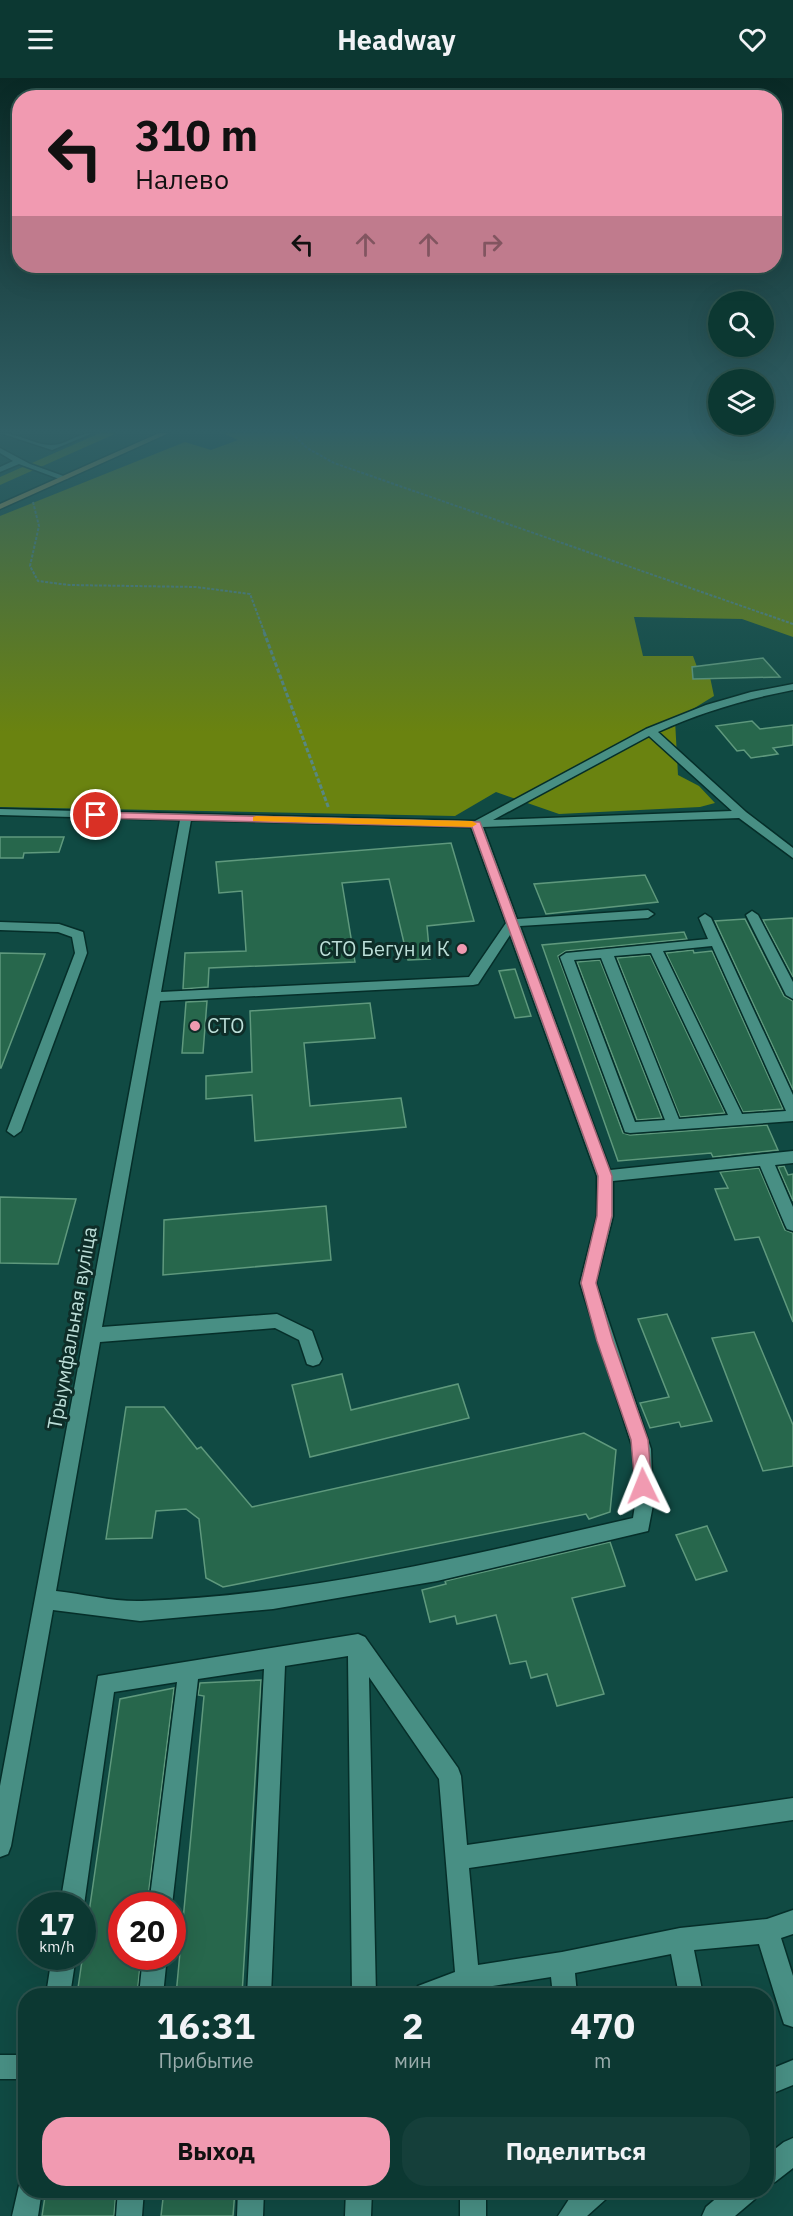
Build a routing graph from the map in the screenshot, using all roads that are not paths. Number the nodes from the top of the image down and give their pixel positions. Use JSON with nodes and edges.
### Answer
{"nodes":[{"id":1,"x":793,"y":687,"type":"edge"},
{"id":2,"x":650,"y":731,"type":"junction"},
{"id":3,"x":0,"y":812,"type":"edge"},
{"id":4,"x":742,"y":814,"type":"junction"},
{"id":5,"x":186,"y":818,"type":"junction"},
{"id":6,"x":476,"y":824,"type":"junction"},
{"id":7,"x":793,"y":854,"type":"edge"},
{"id":8,"x":648,"y":914,"type":"dead end"},
{"id":9,"x":752,"y":915,"type":"dead end"},
{"id":10,"x":705,"y":918,"type":"dead end"},
{"id":11,"x":512,"y":923,"type":"junction"},
{"id":12,"x":0,"y":926,"type":"edge"},
{"id":13,"x":715,"y":942,"type":"junction"},
{"id":14,"x":655,"y":948,"type":"junction"},
{"id":15,"x":606,"y":953,"type":"junction"},
{"id":16,"x":793,"y":995,"type":"edge"},
{"id":17,"x":154,"y":997,"type":"junction"},
{"id":18,"x":793,"y":1111,"type":"edge"},
{"id":19,"x":793,"y":1116,"type":"edge"},
{"id":20,"x":737,"y":1120,"type":"junction"},
{"id":21,"x":674,"y":1125,"type":"junction"},
{"id":22,"x":14,"y":1131,"type":"dead end"},
{"id":23,"x":793,"y":1157,"type":"edge"},
{"id":24,"x":765,"y":1160,"type":"junction"},
{"id":25,"x":605,"y":1176,"type":"junction"},
{"id":26,"x":793,"y":1226,"type":"edge"},
{"id":27,"x":93,"y":1335,"type":"junction"},
{"id":28,"x":313,"y":1359,"type":"dead end"},
{"id":29,"x":45,"y":1599,"type":"junction"},
{"id":30,"x":358,"y":1644,"type":"junction"},
{"id":31,"x":275,"y":1656,"type":"junction"},
{"id":32,"x":189,"y":1670,"type":"junction"},
{"id":33,"x":793,"y":1809,"type":"edge"},
{"id":34,"x":0,"y":1846,"type":"edge"},
{"id":35,"x":458,"y":1858,"type":"junction"},
{"id":36,"x":74,"y":1892,"type":"edge"},
{"id":37,"x":163,"y":1892,"type":"edge"},
{"id":38,"x":793,"y":1922,"type":"edge"},
{"id":39,"x":766,"y":1931,"type":"junction"},
{"id":40,"x":680,"y":1940,"type":"junction"},
{"id":41,"x":562,"y":1964,"type":"junction"},
{"id":42,"x":62,"y":1970,"type":"edge"},
{"id":43,"x":154,"y":1970,"type":"edge"},
{"id":44,"x":469,"y":1986,"type":"edge"},
{"id":45,"x":59,"y":1988,"type":"edge"},
{"id":46,"x":152,"y":1988,"type":"edge"},
{"id":47,"x":259,"y":1988,"type":"edge"},
{"id":48,"x":364,"y":1988,"type":"edge"},
{"id":49,"x":564,"y":1988,"type":"edge"},
{"id":50,"x":690,"y":1988,"type":"edge"},
{"id":51,"x":793,"y":2016,"type":"edge"},
{"id":52,"x":0,"y":2067,"type":"edge"},
{"id":53,"x":18,"y":2067,"type":"edge"},
{"id":54,"x":793,"y":2072,"type":"edge"},
{"id":55,"x":774,"y":2080,"type":"edge"},
{"id":56,"x":793,"y":2151,"type":"edge"},
{"id":57,"x":774,"y":2166,"type":"edge"},
{"id":58,"x":28,"y":2198,"type":"edge"},
{"id":59,"x":130,"y":2198,"type":"edge"},
{"id":60,"x":251,"y":2198,"type":"edge"},
{"id":61,"x":359,"y":2198,"type":"edge"},
{"id":62,"x":473,"y":2198,"type":"edge"},
{"id":63,"x":736,"y":2198,"type":"edge"},
{"id":64,"x":25,"y":2216,"type":"edge"},
{"id":65,"x":129,"y":2216,"type":"edge"},
{"id":66,"x":250,"y":2216,"type":"edge"},
{"id":67,"x":358,"y":2216,"type":"edge"},
{"id":68,"x":473,"y":2216,"type":"edge"},
{"id":69,"x":715,"y":2216,"type":"edge"}],
"edges":[{"from":1,"to":2,"type":"street"},
{"from":2,"to":4,"type":"street"},
{"from":2,"to":6,"type":"street"},
{"from":3,"to":5,"type":"street"},
{"from":4,"to":6,"type":"street"},
{"from":4,"to":7,"type":"street"},
{"from":5,"to":6,"type":"street"},
{"from":5,"to":17,"type":"street","name":"Трыумфальная вуліца"},
{"from":6,"to":11,"type":"street"},
{"from":8,"to":11,"type":"street"},
{"from":9,"to":16,"type":"street"},
{"from":10,"to":13,"type":"street"},
{"from":11,"to":17,"type":"street"},
{"from":11,"to":25,"type":"street"},
{"from":12,"to":22,"type":"street"},
{"from":13,"to":14,"type":"street"},
{"from":13,"to":18,"type":"street"},
{"from":14,"to":15,"type":"street"},
{"from":14,"to":20,"type":"street"},
{"from":15,"to":21,"type":"street"},
{"from":15,"to":21,"type":"street"},
{"from":17,"to":27,"type":"street","name":"Трыумфальная вуліца"},
{"from":19,"to":20,"type":"street"},
{"from":20,"to":21,"type":"street"},
{"from":23,"to":24,"type":"street"},
{"from":24,"to":25,"type":"street"},
{"from":24,"to":26,"type":"street"},
{"from":25,"to":29,"type":"street"},
{"from":27,"to":28,"type":"street"},
{"from":27,"to":29,"type":"street","name":"Трыумфальная вуліца"},
{"from":29,"to":34,"type":"street","name":"Трыумфальная вуліца"},
{"from":30,"to":31,"type":"street"},
{"from":30,"to":35,"type":"street"},
{"from":30,"to":48,"type":"street"},
{"from":31,"to":32,"type":"street"},
{"from":31,"to":47,"type":"street"},
{"from":32,"to":36,"type":"street"},
{"from":32,"to":37,"type":"street"},
{"from":33,"to":35,"type":"street"},
{"from":35,"to":44,"type":"street"},
{"from":38,"to":39,"type":"street"},
{"from":39,"to":40,"type":"street"},
{"from":39,"to":51,"type":"street"},
{"from":40,"to":41,"type":"street"},
{"from":40,"to":50,"type":"street"},
{"from":41,"to":44,"type":"street"},
{"from":41,"to":49,"type":"street"},
{"from":42,"to":45,"type":"street"},
{"from":43,"to":46,"type":"street"},
{"from":52,"to":53,"type":"street"},
{"from":54,"to":55,"type":"street"},
{"from":56,"to":57,"type":"street"},
{"from":58,"to":64,"type":"street"},
{"from":59,"to":65,"type":"street"},
{"from":60,"to":66,"type":"street"},
{"from":61,"to":67,"type":"street"},
{"from":62,"to":68,"type":"street"},
{"from":63,"to":69,"type":"street"}]}
